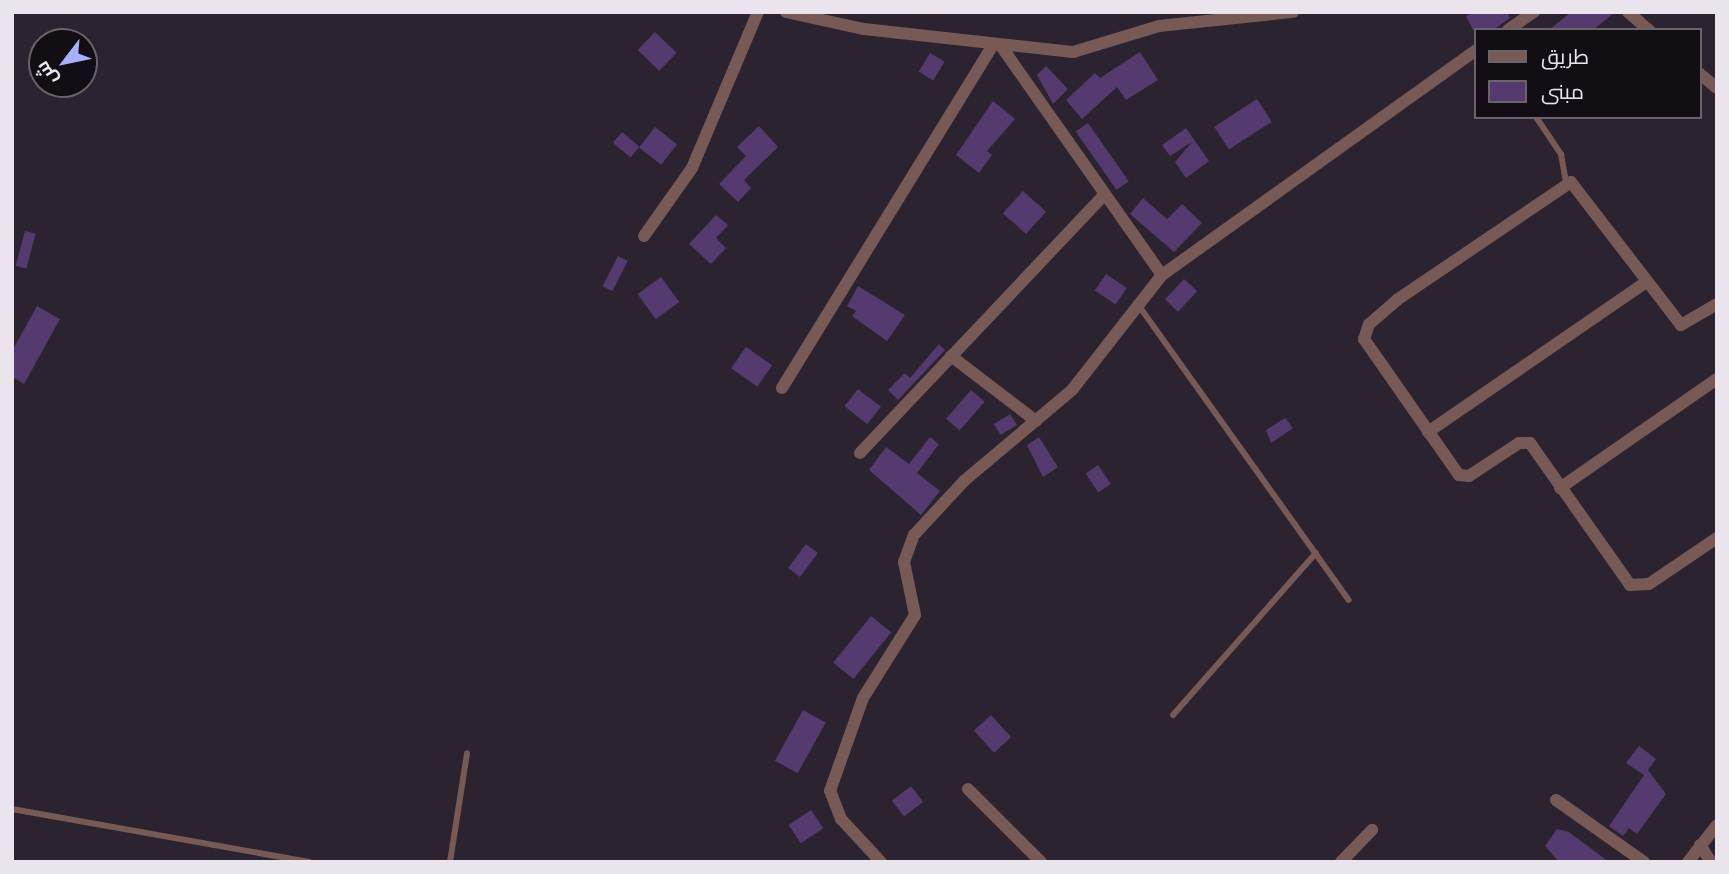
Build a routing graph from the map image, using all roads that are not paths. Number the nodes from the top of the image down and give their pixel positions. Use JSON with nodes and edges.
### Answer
{"nodes":[{"id":1,"x":758,"y":12,"type":"edge"},
{"id":2,"x":786,"y":12,"type":"edge"},
{"id":3,"x":1293,"y":12,"type":"edge"},
{"id":4,"x":1534,"y":12,"type":"edge"},
{"id":5,"x":1628,"y":12,"type":"edge"},
{"id":6,"x":1511,"y":28,"type":"edge"},
{"id":7,"x":1647,"y":28,"type":"edge"},
{"id":8,"x":996,"y":46,"type":"junction"},
{"id":9,"x":1474,"y":52,"type":"edge"},
{"id":10,"x":1701,"y":75,"type":"edge"},
{"id":11,"x":1717,"y":88,"type":"edge"},
{"id":12,"x":1537,"y":119,"type":"edge"},
{"id":13,"x":1566,"y":183,"type":"junction"},
{"id":14,"x":1104,"y":195,"type":"junction"},
{"id":15,"x":644,"y":236,"type":"dead end"},
{"id":16,"x":1162,"y":275,"type":"junction"},
{"id":17,"x":1645,"y":283,"type":"junction"},
{"id":18,"x":1717,"y":304,"type":"edge"},
{"id":19,"x":1139,"y":306,"type":"junction"},
{"id":20,"x":951,"y":356,"type":"junction"},
{"id":21,"x":1717,"y":379,"type":"edge"},
{"id":22,"x":782,"y":388,"type":"dead end"},
{"id":23,"x":1036,"y":421,"type":"junction"},
{"id":24,"x":1428,"y":432,"type":"junction"},
{"id":25,"x":860,"y":453,"type":"dead end"},
{"id":26,"x":1560,"y":488,"type":"junction"},
{"id":27,"x":1717,"y":538,"type":"edge"},
{"id":28,"x":1316,"y":554,"type":"junction"},
{"id":29,"x":1349,"y":600,"type":"dead end"},
{"id":30,"x":1173,"y":715,"type":"dead end"},
{"id":31,"x":467,"y":753,"type":"dead end"},
{"id":32,"x":968,"y":789,"type":"dead end"},
{"id":33,"x":1556,"y":800,"type":"dead end"},
{"id":34,"x":12,"y":808,"type":"edge"},
{"id":35,"x":1717,"y":825,"type":"edge"},
{"id":36,"x":1372,"y":830,"type":"dead end"},
{"id":37,"x":1700,"y":845,"type":"junction"},
{"id":38,"x":309,"y":862,"type":"edge"},
{"id":39,"x":450,"y":862,"type":"edge"},
{"id":40,"x":881,"y":862,"type":"edge"},
{"id":41,"x":1041,"y":862,"type":"edge"},
{"id":42,"x":1341,"y":862,"type":"edge"},
{"id":43,"x":1644,"y":862,"type":"edge"},
{"id":44,"x":1688,"y":862,"type":"edge"},
{"id":45,"x":1711,"y":862,"type":"edge"}],
"edges":[{"from":1,"to":15,"type":"street"},
{"from":2,"to":8,"type":"street"},
{"from":3,"to":8,"type":"street"},
{"from":4,"to":6,"type":"street"},
{"from":5,"to":7,"type":"street"},
{"from":8,"to":14,"type":"street"},
{"from":8,"to":22,"type":"street"},
{"from":9,"to":16,"type":"street"},
{"from":10,"to":11,"type":"street"},
{"from":12,"to":13,"type":"lane"},
{"from":13,"to":17,"type":"street"},
{"from":13,"to":24,"type":"street"},
{"from":14,"to":16,"type":"street"},
{"from":14,"to":20,"type":"street"},
{"from":16,"to":19,"type":"street"},
{"from":17,"to":18,"type":"street"},
{"from":17,"to":24,"type":"street"},
{"from":19,"to":23,"type":"street"},
{"from":19,"to":28,"type":"lane"},
{"from":20,"to":23,"type":"street"},
{"from":20,"to":25,"type":"street"},
{"from":21,"to":26,"type":"street"},
{"from":23,"to":40,"type":"street"},
{"from":24,"to":26,"type":"street"},
{"from":26,"to":27,"type":"street"},
{"from":28,"to":29,"type":"lane"},
{"from":28,"to":30,"type":"lane"},
{"from":31,"to":39,"type":"lane"},
{"from":32,"to":41,"type":"street"},
{"from":33,"to":43,"type":"street"},
{"from":34,"to":38,"type":"lane"},
{"from":35,"to":37,"type":"street"},
{"from":36,"to":42,"type":"street"},
{"from":37,"to":44,"type":"street"},
{"from":37,"to":45,"type":"street"}]}
